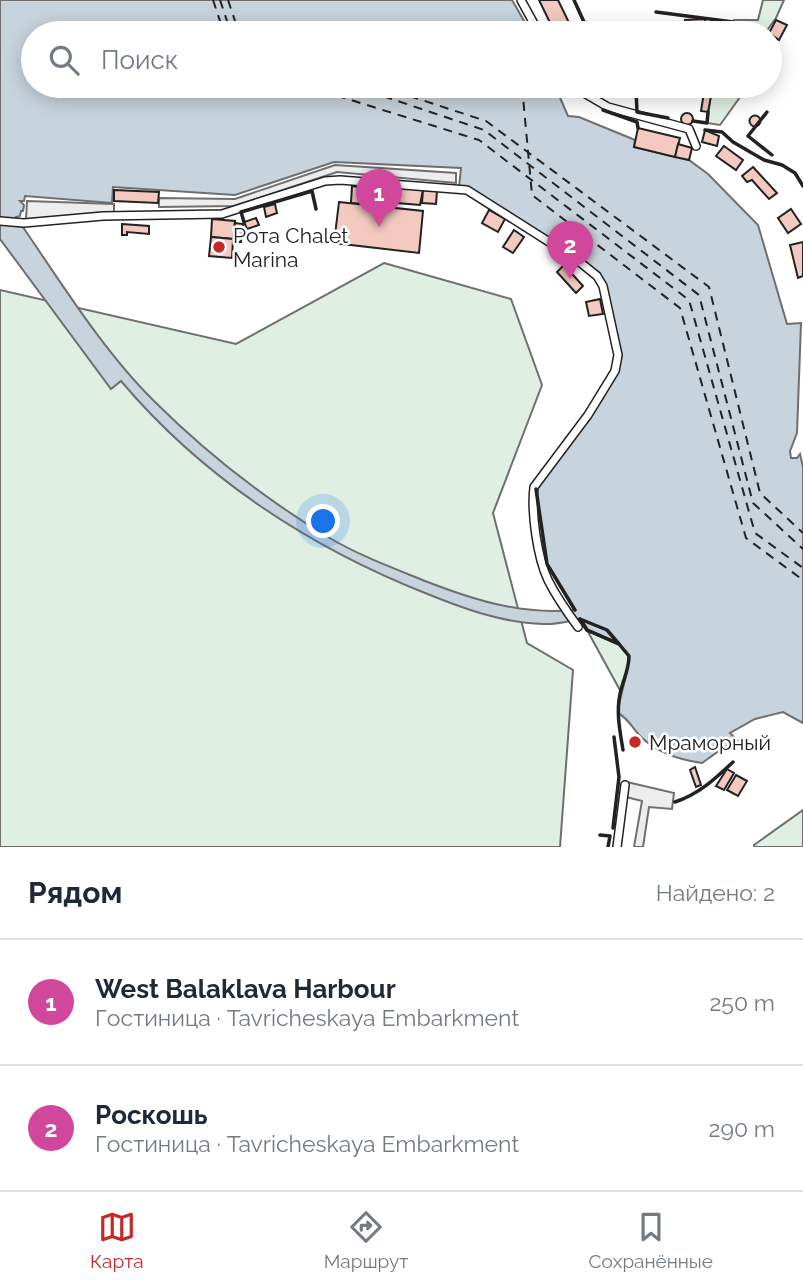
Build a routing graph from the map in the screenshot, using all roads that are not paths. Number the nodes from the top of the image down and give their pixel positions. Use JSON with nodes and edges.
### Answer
{"nodes":[{"id":1,"x":521,"y":0,"type":"edge"},
{"id":2,"x":532,"y":21,"type":"edge"},
{"id":3,"x":593,"y":98,"type":"edge"},
{"id":4,"x":696,"y":146,"type":"dead end"},
{"id":5,"x":0,"y":221,"type":"edge"},
{"id":6,"x":578,"y":627,"type":"dead end"},
{"id":7,"x":625,"y":785,"type":"dead end"},
{"id":8,"x":617,"y":847,"type":"edge"}],
"edges":[{"from":1,"to":2,"type":"street"},
{"from":3,"to":4,"type":"street"},
{"from":5,"to":6,"type":"street"},
{"from":7,"to":8,"type":"street"}]}
